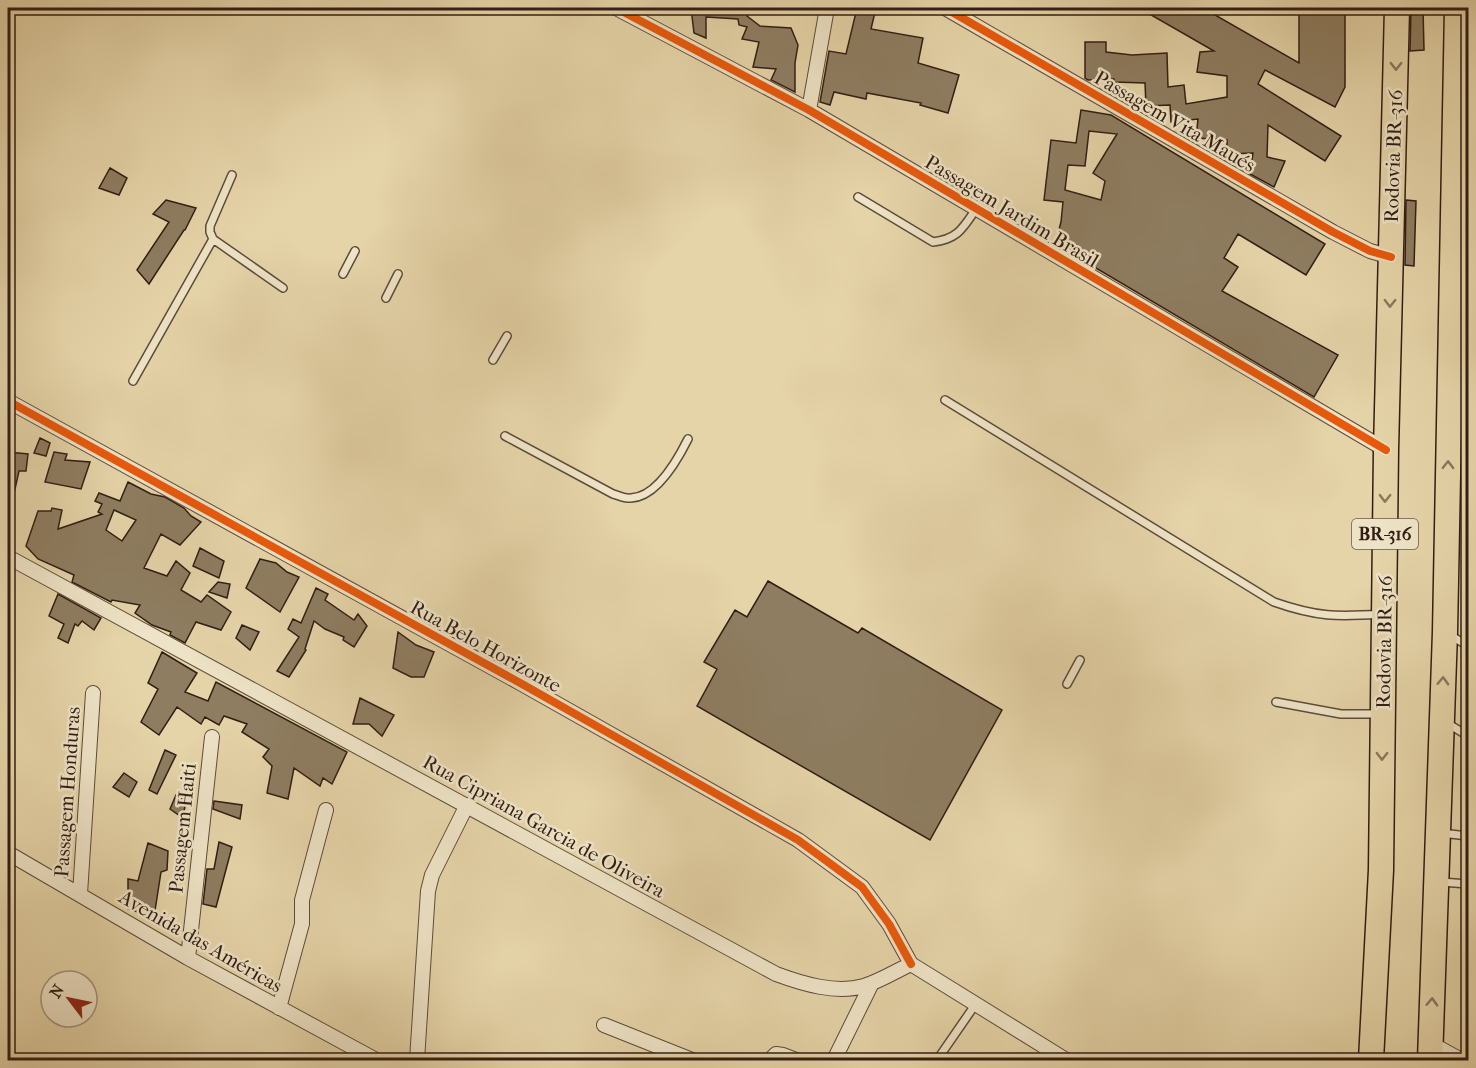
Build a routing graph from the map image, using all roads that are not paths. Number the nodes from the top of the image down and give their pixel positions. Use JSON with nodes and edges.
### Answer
{"nodes":[{"id":1,"x":616,"y":8,"type":"edge"},
{"id":2,"x":827,"y":8,"type":"edge"},
{"id":3,"x":945,"y":8,"type":"edge"},
{"id":4,"x":1397,"y":8,"type":"edge"},
{"id":5,"x":1457,"y":8,"type":"edge"},
{"id":6,"x":809,"y":110,"type":"junction"},
{"id":7,"x":232,"y":175,"type":"dead end"},
{"id":8,"x":858,"y":197,"type":"dead end"},
{"id":9,"x":976,"y":209,"type":"junction"},
{"id":10,"x":213,"y":238,"type":"junction"},
{"id":11,"x":354,"y":251,"type":"dead end"},
{"id":12,"x":1391,"y":257,"type":"junction"},
{"id":13,"x":1460,"y":260,"type":"edge"},
{"id":14,"x":343,"y":274,"type":"dead end"},
{"id":15,"x":398,"y":274,"type":"dead end"},
{"id":16,"x":1460,"y":286,"type":"edge"},
{"id":17,"x":284,"y":288,"type":"dead end"},
{"id":18,"x":386,"y":298,"type":"dead end"},
{"id":19,"x":507,"y":336,"type":"dead end"},
{"id":20,"x":493,"y":360,"type":"dead end"},
{"id":21,"x":133,"y":381,"type":"dead end"},
{"id":22,"x":945,"y":400,"type":"dead end"},
{"id":23,"x":8,"y":401,"type":"edge"},
{"id":24,"x":506,"y":436,"type":"dead end"},
{"id":25,"x":688,"y":439,"type":"dead end"},
{"id":26,"x":1386,"y":450,"type":"junction"},
{"id":27,"x":8,"y":557,"type":"edge"},
{"id":28,"x":1384,"y":614,"type":"junction"},
{"id":29,"x":1445,"y":632,"type":"junction"},
{"id":30,"x":1468,"y":646,"type":"edge"},
{"id":31,"x":1080,"y":660,"type":"dead end"},
{"id":32,"x":1468,"y":680,"type":"edge"},
{"id":33,"x":1067,"y":684,"type":"dead end"},
{"id":34,"x":93,"y":693,"type":"dead end"},
{"id":35,"x":1276,"y":702,"type":"dead end"},
{"id":36,"x":1383,"y":714,"type":"junction"},
{"id":37,"x":1442,"y":720,"type":"junction"},
{"id":38,"x":1467,"y":736,"type":"edge"},
{"id":39,"x":212,"y":737,"type":"dead end"},
{"id":40,"x":467,"y":805,"type":"junction"},
{"id":41,"x":326,"y":810,"type":"dead end"},
{"id":42,"x":1438,"y":832,"type":"junction"},
{"id":43,"x":1468,"y":836,"type":"edge"},
{"id":44,"x":8,"y":853,"type":"edge"},
{"id":45,"x":1436,"y":882,"type":"junction"},
{"id":46,"x":1468,"y":884,"type":"edge"},
{"id":47,"x":80,"y":894,"type":"junction"},
{"id":48,"x":188,"y":958,"type":"junction"},
{"id":49,"x":911,"y":964,"type":"junction"},
{"id":50,"x":872,"y":983,"type":"junction"},
{"id":51,"x":975,"y":1005,"type":"junction"},
{"id":52,"x":279,"y":1008,"type":"junction"},
{"id":53,"x":604,"y":1024,"type":"dead end"},
{"id":54,"x":1430,"y":1052,"type":"edge"},
{"id":55,"x":376,"y":1060,"type":"edge"},
{"id":56,"x":417,"y":1060,"type":"edge"},
{"id":57,"x":692,"y":1060,"type":"edge"},
{"id":58,"x":770,"y":1060,"type":"edge"},
{"id":59,"x":796,"y":1060,"type":"edge"},
{"id":60,"x":834,"y":1060,"type":"edge"},
{"id":61,"x":937,"y":1060,"type":"edge"},
{"id":62,"x":1066,"y":1060,"type":"edge"},
{"id":63,"x":1371,"y":1060,"type":"edge"},
{"id":64,"x":1461,"y":1060,"type":"edge"}],
"edges":[{"from":1,"to":6,"type":"street","name":"Passagem Jardim Brasil"},
{"from":2,"to":6,"type":"street"},
{"from":3,"to":12,"type":"street","name":"Passagem Vita Maués"},
{"from":4,"to":12,"type":"highway","name":"Rodovia BR-316","number":"BR-316","one_way":true},
{"from":5,"to":13,"type":"highway","number":"BR-316"},
{"from":6,"to":9,"type":"street","name":"Passagem Jardim Brasil"},
{"from":7,"to":10,"type":"lane"},
{"from":8,"to":9,"type":"lane"},
{"from":9,"to":26,"type":"street","name":"Passagem Jardim Brasil"},
{"from":10,"to":17,"type":"lane"},
{"from":10,"to":21,"type":"lane"},
{"from":11,"to":14,"type":"lane"},
{"from":12,"to":26,"type":"highway","name":"Rodovia BR-316","number":"BR-316","one_way":true},
{"from":13,"to":16,"type":"highway","number":"BR-316"},
{"from":15,"to":18,"type":"lane"},
{"from":29,"to":16,"type":"highway","number":"BR-316","one_way":true},
{"from":19,"to":20,"type":"lane"},
{"from":22,"to":28,"type":"lane"},
{"from":23,"to":49,"type":"street","name":"Rua Belo Horizonte"},
{"from":24,"to":25,"type":"lane"},
{"from":26,"to":28,"type":"highway","name":"Rodovia BR-316","number":"BR-316","one_way":true},
{"from":27,"to":40,"type":"street","name":"Rua Cipriana Garcia de Oliveira"},
{"from":28,"to":36,"type":"highway","name":"Rodovia BR-316","number":"BR-316"},
{"from":29,"to":30,"type":"lane"},
{"from":37,"to":29,"type":"highway","number":"BR-316","one_way":true},
{"from":31,"to":33,"type":"lane"},
{"from":32,"to":38,"type":"lane"},
{"from":34,"to":47,"type":"street","name":"Passagem Honduras"},
{"from":35,"to":36,"type":"lane"},
{"from":36,"to":63,"type":"highway","name":"Rodovia BR-316","number":"BR-316","one_way":true},
{"from":37,"to":38,"type":"lane"},
{"from":37,"to":42,"type":"highway","number":"BR-316"},
{"from":39,"to":48,"type":"street","name":"Passagem Haiti"},
{"from":40,"to":50,"type":"street","name":"Rua Cipriana Garcia de Oliveira"},
{"from":40,"to":56,"type":"street"},
{"from":41,"to":52,"type":"street"},
{"from":42,"to":43,"type":"lane"},
{"from":42,"to":45,"type":"highway","number":"BR-316"},
{"from":44,"to":47,"type":"street","name":"Avenida das Américas"},
{"from":45,"to":46,"type":"lane"},
{"from":54,"to":45,"type":"highway","number":"BR-316","one_way":true},
{"from":47,"to":48,"type":"street","name":"Avenida das Américas"},
{"from":48,"to":52,"type":"street","name":"Avenida das Américas"},
{"from":49,"to":50,"type":"street","name":"Rua Cipriana Garcia de Oliveira"},
{"from":49,"to":51,"type":"street"},
{"from":50,"to":60,"type":"street"},
{"from":51,"to":61,"type":"lane"},
{"from":51,"to":62,"type":"street"},
{"from":52,"to":55,"type":"street","name":"Avenida das Américas"},
{"from":53,"to":57,"type":"street"},
{"from":54,"to":64,"type":"street"},
{"from":58,"to":59,"type":"street"}]}
